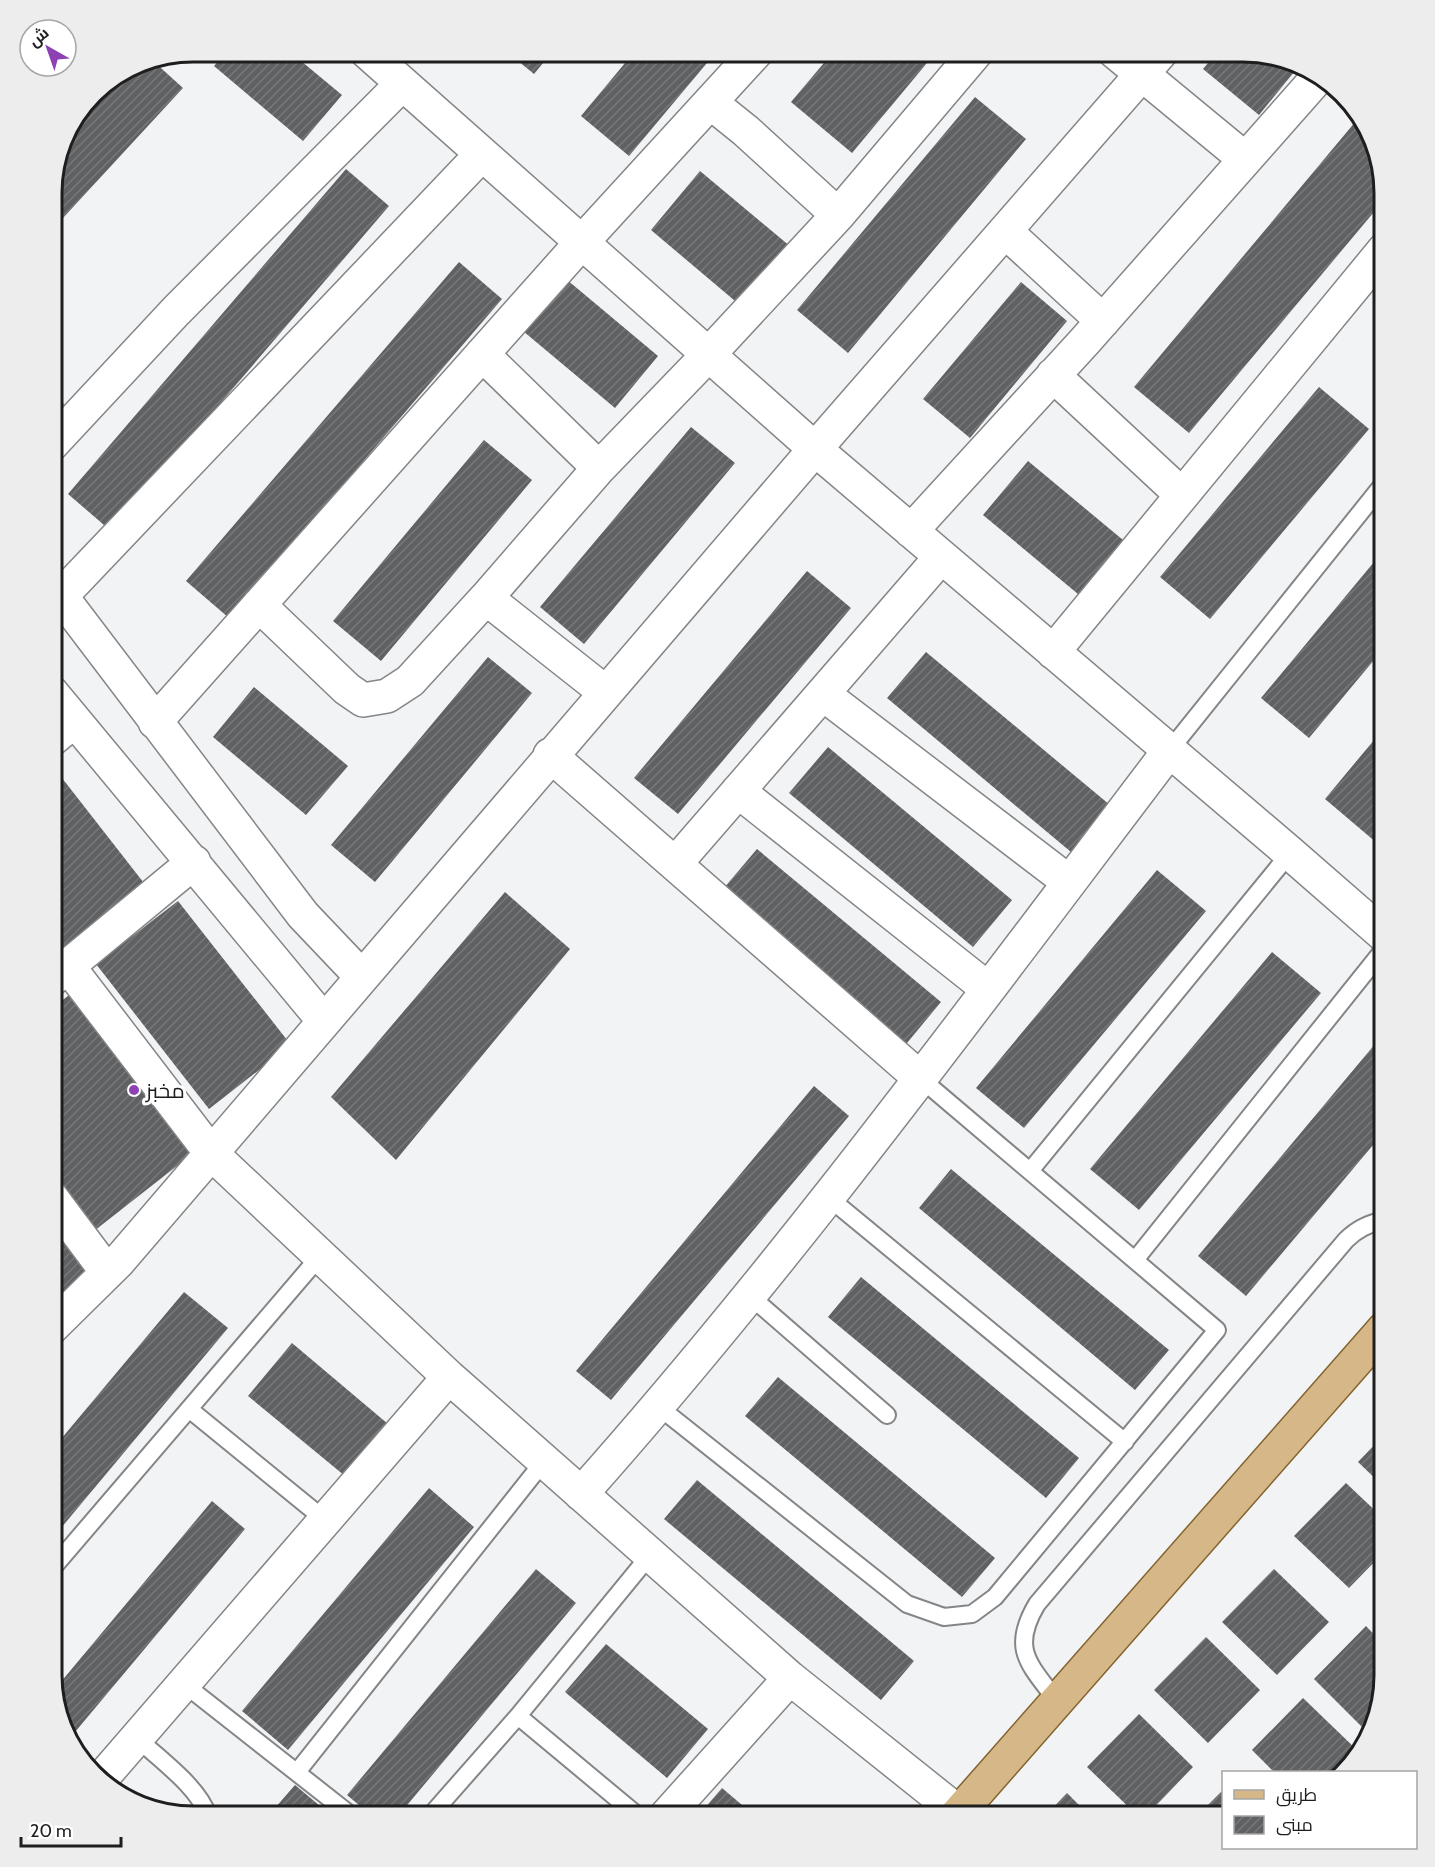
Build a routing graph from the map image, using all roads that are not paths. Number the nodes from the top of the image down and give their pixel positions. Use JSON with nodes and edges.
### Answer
{"nodes":[{"id":1,"x":747,"y":62,"type":"edge"},
{"id":2,"x":968,"y":62,"type":"edge"},
{"id":3,"x":386,"y":63,"type":"edge"},
{"id":4,"x":1152,"y":63,"type":"edge"},
{"id":5,"x":1313,"y":82,"type":"edge"},
{"id":6,"x":710,"y":102,"type":"junction"},
{"id":7,"x":482,"y":154,"type":"junction"},
{"id":8,"x":1245,"y":159,"type":"junction"},
{"id":9,"x":838,"y":216,"type":"junction"},
{"id":10,"x":1005,"y":231,"type":"junction"},
{"id":11,"x":582,"y":242,"type":"junction"},
{"id":12,"x":1374,"y":261,"type":"edge"},
{"id":13,"x":1103,"y":321,"type":"junction"},
{"id":14,"x":482,"y":354,"type":"junction"},
{"id":15,"x":709,"y":354,"type":"junction"},
{"id":16,"x":1053,"y":375,"type":"junction"},
{"id":17,"x":62,"y":433,"type":"edge"},
{"id":18,"x":815,"y":449,"type":"junction"},
{"id":19,"x":599,"y":468,"type":"junction"},
{"id":20,"x":1182,"y":495,"type":"junction"},
{"id":21,"x":1374,"y":496,"type":"edge"},
{"id":22,"x":911,"y":531,"type":"junction"},
{"id":23,"x":941,"y":557,"type":"junction"},
{"id":24,"x":62,"y":584,"type":"edge"},
{"id":25,"x":62,"y":598,"type":"edge"},
{"id":26,"x":486,"y":598,"type":"junction"},
{"id":27,"x":259,"y":605,"type":"junction"},
{"id":28,"x":1053,"y":652,"type":"junction"},
{"id":29,"x":605,"y":692,"type":"junction"},
{"id":30,"x":823,"y":694,"type":"junction"},
{"id":31,"x":155,"y":722,"type":"junction"},
{"id":32,"x":63,"y":730,"type":"edge"},
{"id":33,"x":1169,"y":752,"type":"junction"},
{"id":34,"x":550,"y":755,"type":"junction"},
{"id":35,"x":738,"y":791,"type":"junction"},
{"id":36,"x":1290,"y":853,"type":"junction"},
{"id":37,"x":194,"y":862,"type":"junction"},
{"id":38,"x":675,"y":864,"type":"junction"},
{"id":39,"x":1069,"y":882,"type":"junction"},
{"id":40,"x":1374,"y":926,"type":"edge"},
{"id":41,"x":1374,"y":961,"type":"edge"},
{"id":42,"x":62,"y":971,"type":"edge"},
{"id":43,"x":62,"y":975,"type":"edge"},
{"id":44,"x":361,"y":976,"type":"junction"},
{"id":45,"x":988,"y":989,"type":"junction"},
{"id":46,"x":324,"y":1021,"type":"junction"},
{"id":47,"x":920,"y":1078,"type":"junction"},
{"id":48,"x":211,"y":1153,"type":"junction"},
{"id":49,"x":1030,"y":1171,"type":"junction"},
{"id":50,"x":828,"y":1197,"type":"junction"},
{"id":51,"x":62,"y":1212,"type":"edge"},
{"id":52,"x":1374,"y":1222,"type":"edge"},
{"id":53,"x":320,"y":1256,"type":"junction"},
{"id":54,"x":1135,"y":1260,"type":"junction"},
{"id":55,"x":107,"y":1272,"type":"junction"},
{"id":56,"x":749,"y":1295,"type":"junction"},
{"id":57,"x":62,"y":1317,"type":"edge"},
{"id":58,"x":1374,"y":1340,"type":"edge"},
{"id":59,"x":449,"y":1377,"type":"junction"},
{"id":60,"x":659,"y":1407,"type":"junction"},
{"id":61,"x":189,"y":1409,"type":"junction"},
{"id":62,"x":888,"y":1415,"type":"dead end"},
{"id":63,"x":1125,"y":1442,"type":"junction"},
{"id":64,"x":544,"y":1461,"type":"junction"},
{"id":65,"x":581,"y":1494,"type":"junction"},
{"id":66,"x":325,"y":1520,"type":"junction"},
{"id":67,"x":650,"y":1555,"type":"junction"},
{"id":68,"x":62,"y":1557,"type":"edge"},
{"id":69,"x":790,"y":1678,"type":"junction"},
{"id":70,"x":184,"y":1683,"type":"junction"},
{"id":71,"x":1057,"y":1701,"type":"junction"},
{"id":72,"x":518,"y":1716,"type":"junction"},
{"id":73,"x":137,"y":1738,"type":"junction"},
{"id":74,"x":297,"y":1772,"type":"junction"},
{"id":75,"x":107,"y":1773,"type":"edge"},
{"id":76,"x":206,"y":1806,"type":"edge"},
{"id":77,"x":340,"y":1806,"type":"edge"},
{"id":78,"x":439,"y":1806,"type":"edge"},
{"id":79,"x":626,"y":1806,"type":"edge"},
{"id":80,"x":675,"y":1806,"type":"edge"},
{"id":81,"x":947,"y":1806,"type":"edge"},
{"id":82,"x":964,"y":1806,"type":"edge"}],
"edges":[{"from":1,"to":6,"type":"street"},
{"from":2,"to":9,"type":"street"},
{"from":3,"to":7,"type":"street"},
{"from":3,"to":17,"type":"street"},
{"from":4,"to":8,"type":"street"},
{"from":4,"to":10,"type":"street"},
{"from":5,"to":8,"type":"street"},
{"from":6,"to":9,"type":"street"},
{"from":6,"to":11,"type":"street"},
{"from":7,"to":11,"type":"street"},
{"from":7,"to":24,"type":"street"},
{"from":8,"to":13,"type":"street"},
{"from":9,"to":15,"type":"street"},
{"from":10,"to":13,"type":"street"},
{"from":10,"to":18,"type":"street"},
{"from":11,"to":14,"type":"street"},
{"from":11,"to":15,"type":"street"},
{"from":12,"to":20,"type":"street"},
{"from":13,"to":16,"type":"street"},
{"from":14,"to":19,"type":"street"},
{"from":14,"to":27,"type":"street"},
{"from":15,"to":18,"type":"street"},
{"from":15,"to":19,"type":"street"},
{"from":16,"to":20,"type":"street"},
{"from":16,"to":22,"type":"street"},
{"from":18,"to":22,"type":"street"},
{"from":18,"to":29,"type":"street"},
{"from":19,"to":26,"type":"street"},
{"from":20,"to":28,"type":"street"},
{"from":21,"to":33,"type":"lane"},
{"from":22,"to":23,"type":"street"},
{"from":23,"to":28,"type":"street"},
{"from":23,"to":30,"type":"street"},
{"from":25,"to":31,"type":"street"},
{"from":26,"to":27,"type":"street"},
{"from":26,"to":29,"type":"street"},
{"from":27,"to":31,"type":"street"},
{"from":28,"to":33,"type":"street"},
{"from":29,"to":34,"type":"street"},
{"from":30,"to":35,"type":"street"},
{"from":30,"to":39,"type":"street"},
{"from":31,"to":44,"type":"street"},
{"from":32,"to":37,"type":"street"},
{"from":33,"to":36,"type":"street"},
{"from":33,"to":39,"type":"street"},
{"from":34,"to":38,"type":"street"},
{"from":34,"to":44,"type":"street"},
{"from":35,"to":38,"type":"street"},
{"from":35,"to":45,"type":"street"},
{"from":36,"to":40,"type":"street"},
{"from":36,"to":49,"type":"lane"},
{"from":37,"to":42,"type":"street"},
{"from":37,"to":46,"type":"street"},
{"from":38,"to":47,"type":"street"},
{"from":39,"to":45,"type":"street"},
{"from":41,"to":54,"type":"lane"},
{"from":43,"to":48,"type":"street"},
{"from":44,"to":46,"type":"street"},
{"from":45,"to":47,"type":"street"},
{"from":46,"to":48,"type":"street"},
{"from":47,"to":49,"type":"lane"},
{"from":47,"to":50,"type":"street"},
{"from":48,"to":53,"type":"street"},
{"from":48,"to":55,"type":"street"},
{"from":49,"to":54,"type":"lane"},
{"from":50,"to":56,"type":"street"},
{"from":50,"to":63,"type":"lane"},
{"from":51,"to":55,"type":"street"},
{"from":52,"to":71,"type":"lane"},
{"from":53,"to":59,"type":"street"},
{"from":53,"to":61,"type":"lane"},
{"from":54,"to":63,"type":"lane"},
{"from":55,"to":57,"type":"street"},
{"from":56,"to":60,"type":"street"},
{"from":56,"to":62,"type":"lane"},
{"from":58,"to":71,"type":"main road"},
{"from":59,"to":64,"type":"street"},
{"from":59,"to":66,"type":"street"},
{"from":60,"to":63,"type":"lane"},
{"from":60,"to":65,"type":"street"},
{"from":61,"to":66,"type":"lane"},
{"from":61,"to":68,"type":"lane"},
{"from":64,"to":65,"type":"street"},
{"from":64,"to":74,"type":"lane"},
{"from":65,"to":67,"type":"street"},
{"from":66,"to":70,"type":"street"},
{"from":67,"to":69,"type":"street"},
{"from":67,"to":72,"type":"lane"},
{"from":69,"to":80,"type":"street"},
{"from":69,"to":81,"type":"street"},
{"from":70,"to":73,"type":"street"},
{"from":70,"to":74,"type":"lane"},
{"from":71,"to":82,"type":"main road"},
{"from":72,"to":78,"type":"lane"},
{"from":72,"to":79,"type":"lane"},
{"from":73,"to":75,"type":"street"},
{"from":73,"to":76,"type":"lane"},
{"from":74,"to":77,"type":"lane"}]}
